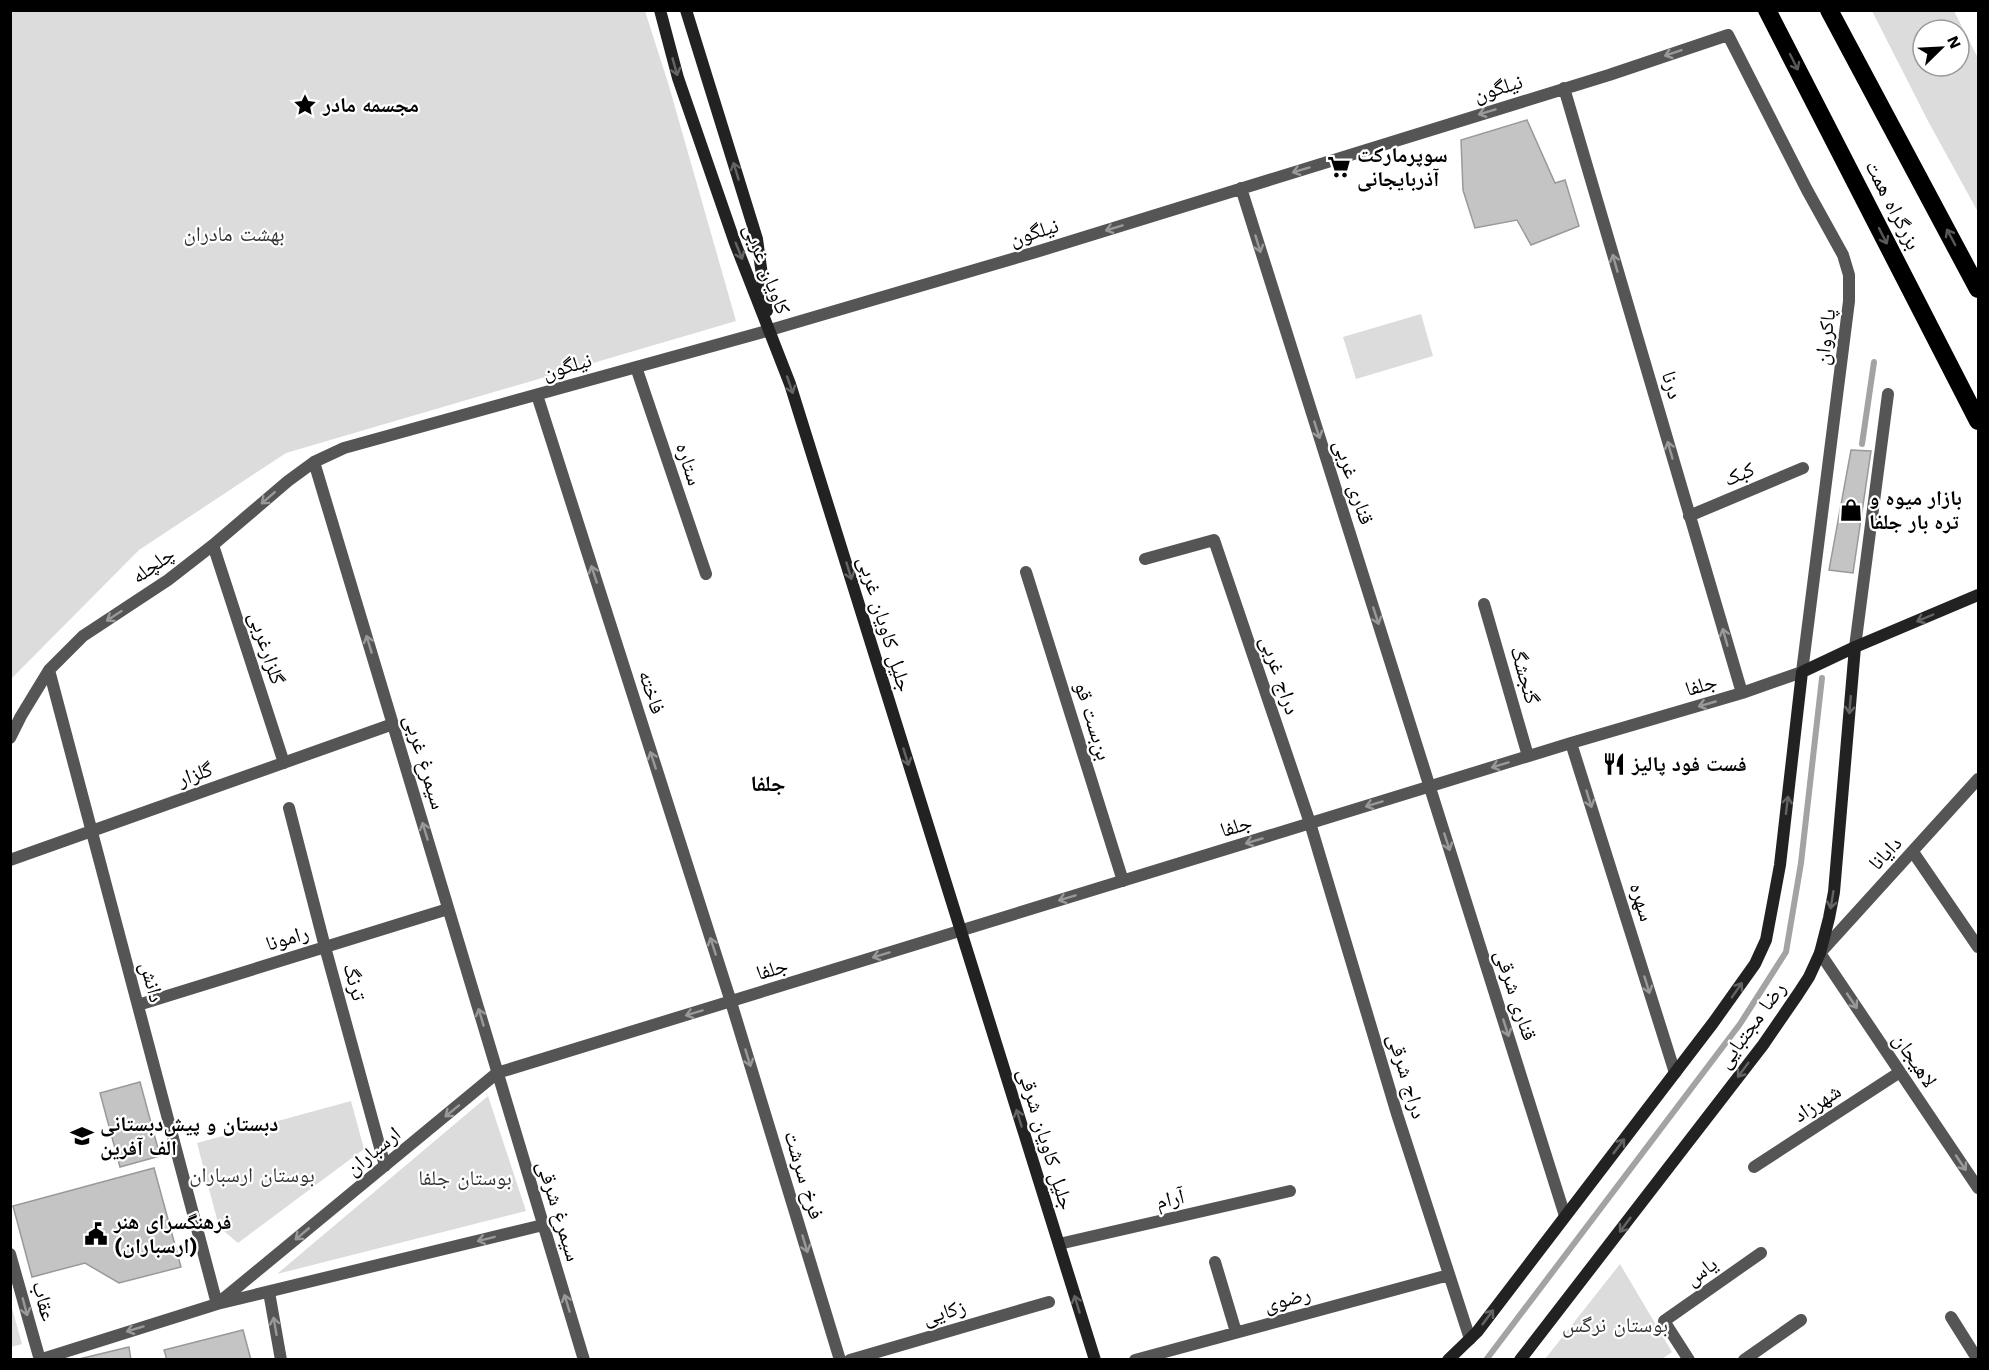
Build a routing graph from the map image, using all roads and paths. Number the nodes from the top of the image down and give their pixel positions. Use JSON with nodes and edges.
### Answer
{"nodes":[{"id":1,"x":660,"y":10,"type":"edge"},
{"id":2,"x":686,"y":10,"type":"edge"},
{"id":3,"x":1767,"y":10,"type":"edge"},
{"id":4,"x":1828,"y":10,"type":"edge"},
{"id":5,"x":1728,"y":35,"type":"joint"},
{"id":6,"x":1564,"y":88,"type":"junction"},
{"id":7,"x":1240,"y":188,"type":"junction"},
{"id":8,"x":1978,"y":289,"type":"edge"},
{"id":9,"x":770,"y":330,"type":"junction"},
{"id":10,"x":636,"y":367,"type":"junction"},
{"id":11,"x":1888,"y":394,"type":"dead end"},
{"id":12,"x":537,"y":395,"type":"junction"},
{"id":13,"x":1978,"y":421,"type":"edge"},
{"id":14,"x":344,"y":448,"type":"joint"},
{"id":15,"x":314,"y":462,"type":"junction"},
{"id":16,"x":1803,"y":468,"type":"dead end"},
{"id":17,"x":1689,"y":516,"type":"junction"},
{"id":18,"x":213,"y":545,"type":"junction"},
{"id":19,"x":1145,"y":559,"type":"dead end"},
{"id":20,"x":1026,"y":572,"type":"dead end"},
{"id":21,"x":706,"y":574,"type":"dead end"},
{"id":22,"x":1978,"y":595,"type":"edge"},
{"id":23,"x":1484,"y":604,"type":"dead end"},
{"id":24,"x":1855,"y":647,"type":"junction"},
{"id":25,"x":49,"y":670,"type":"junction"},
{"id":26,"x":1802,"y":672,"type":"junction"},
{"id":27,"x":1742,"y":693,"type":"junction"},
{"id":28,"x":393,"y":724,"type":"junction"},
{"id":29,"x":10,"y":738,"type":"edge"},
{"id":30,"x":1571,"y":743,"type":"junction"},
{"id":31,"x":1528,"y":756,"type":"junction"},
{"id":32,"x":284,"y":763,"type":"junction"},
{"id":33,"x":1978,"y":779,"type":"edge"},
{"id":34,"x":1430,"y":787,"type":"junction"},
{"id":35,"x":289,"y":808,"type":"dead end"},
{"id":36,"x":1310,"y":824,"type":"junction"},
{"id":37,"x":92,"y":831,"type":"junction"},
{"id":38,"x":1913,"y":852,"type":"junction"},
{"id":39,"x":10,"y":860,"type":"edge"},
{"id":40,"x":1123,"y":881,"type":"junction"},
{"id":41,"x":448,"y":909,"type":"junction"},
{"id":42,"x":961,"y":931,"type":"junction"},
{"id":43,"x":325,"y":947,"type":"junction"},
{"id":44,"x":1978,"y":947,"type":"edge"},
{"id":45,"x":1820,"y":953,"type":"junction"},
{"id":46,"x":730,"y":1002,"type":"junction"},
{"id":47,"x":138,"y":1005,"type":"junction"},
{"id":48,"x":1900,"y":1072,"type":"junction"},
{"id":49,"x":497,"y":1073,"type":"junction"},
{"id":50,"x":1675,"y":1073,"type":"junction"},
{"id":51,"x":385,"y":1166,"type":"junction"},
{"id":52,"x":1754,"y":1167,"type":"dead end"},
{"id":53,"x":1978,"y":1188,"type":"edge"},
{"id":54,"x":1290,"y":1191,"type":"dead end"},
{"id":55,"x":1565,"y":1216,"type":"junction"},
{"id":56,"x":543,"y":1225,"type":"junction"},
{"id":57,"x":1059,"y":1244,"type":"junction"},
{"id":58,"x":1761,"y":1253,"type":"dead end"},
{"id":59,"x":10,"y":1254,"type":"edge"},
{"id":60,"x":1215,"y":1262,"type":"dead end"},
{"id":61,"x":1449,"y":1275,"type":"junction"},
{"id":62,"x":269,"y":1292,"type":"junction"},
{"id":63,"x":1049,"y":1302,"type":"dead end"},
{"id":64,"x":217,"y":1304,"type":"junction"},
{"id":65,"x":1951,"y":1317,"type":"dead end"},
{"id":66,"x":1801,"y":1320,"type":"dead end"},
{"id":67,"x":1236,"y":1332,"type":"junction"},
{"id":68,"x":1470,"y":1339,"type":"junction"},
{"id":69,"x":39,"y":1359,"type":"edge"},
{"id":70,"x":281,"y":1359,"type":"edge"},
{"id":71,"x":584,"y":1359,"type":"edge"},
{"id":72,"x":840,"y":1359,"type":"edge"},
{"id":73,"x":850,"y":1359,"type":"edge"},
{"id":74,"x":1095,"y":1359,"type":"edge"},
{"id":75,"x":1136,"y":1359,"type":"edge"},
{"id":76,"x":1448,"y":1359,"type":"edge"},
{"id":77,"x":1520,"y":1359,"type":"edge"},
{"id":78,"x":1689,"y":1359,"type":"edge"},
{"id":79,"x":1744,"y":1359,"type":"edge"},
{"id":80,"x":1978,"y":1359,"type":"edge"}],
"edges":[{"from":1,"to":9,"type":"main road","name":"کاویان غربی","one_way":true},
{"from":9,"to":2,"type":"main road","name":"کاویان غربی","one_way":true},
{"from":3,"to":13,"type":"highway","name":"بزرگراه همت","one_way":true},
{"from":8,"to":4,"type":"highway","name":"بزرگراه همت","one_way":true},
{"from":5,"to":6,"type":"street","name":"نیلگون","one_way":true},
{"from":5,"to":26,"type":"street","name":"پاکروان"},
{"from":6,"to":7,"type":"street","name":"نیلگون","one_way":true},
{"from":17,"to":6,"type":"street","name":"درنا","one_way":true},
{"from":7,"to":9,"type":"street","name":"نیلگون","one_way":true},
{"from":7,"to":34,"type":"street","name":"قناری غربی","one_way":true},
{"from":9,"to":10,"type":"street","name":"نیلگون"},
{"from":9,"to":42,"type":"main road","name":"جلیل کاویان غربی","one_way":true},
{"from":10,"to":12,"type":"street","name":"نیلگون"},
{"from":10,"to":21,"type":"street","name":"ستاره"},
{"from":11,"to":24,"type":"street"},
{"from":12,"to":14,"type":"street","name":"نیلگون"},
{"from":46,"to":12,"type":"street","name":"فاخته","one_way":true},
{"from":14,"to":15,"type":"street","name":"چلچله"},
{"from":15,"to":18,"type":"street","name":"چلچله","one_way":true},
{"from":28,"to":15,"type":"street","name":"سیمرغ غربی","one_way":true},
{"from":16,"to":17,"type":"street","name":"کبک"},
{"from":27,"to":17,"type":"street","name":"درنا","one_way":true},
{"from":18,"to":25,"type":"street","name":"چلچله","one_way":true},
{"from":18,"to":32,"type":"street","name":"گلزارغربی"},
{"from":19,"to":36,"type":"street","name":"دراج غربی"},
{"from":20,"to":40,"type":"street","name":"بن‌بست قو"},
{"from":22,"to":24,"type":"main road","name":"جلفا","one_way":true},
{"from":23,"to":31,"type":"street","name":"گنجشگ"},
{"from":24,"to":26,"type":"main road","name":"جلفا"},
{"from":24,"to":45,"type":"main road","name":"رضا مجتبایی","one_way":true},
{"from":25,"to":29,"type":"street","name":"چلچله"},
{"from":25,"to":37,"type":"street","name":"دانش"},
{"from":26,"to":27,"type":"street","name":"جلفا"},
{"from":50,"to":26,"type":"main road","name":"رضا مجتبایی","one_way":true},
{"from":27,"to":30,"type":"street","name":"جلفا","one_way":true},
{"from":28,"to":32,"type":"street","name":"گلزار"},
{"from":41,"to":28,"type":"street","name":"سیمرغ غربی","one_way":true},
{"from":30,"to":31,"type":"street","name":"جلفا"},
{"from":30,"to":50,"type":"street","name":"سهره","one_way":true},
{"from":31,"to":34,"type":"street","name":"جلفا","one_way":true},
{"from":32,"to":37,"type":"street","name":"گلزار"},
{"from":33,"to":38,"type":"street","name":"دایانا"},
{"from":34,"to":36,"type":"street","name":"جلفا","one_way":true},
{"from":34,"to":55,"type":"street","name":"قناری شرقی","one_way":true},
{"from":35,"to":43,"type":"street","name":"ترنگ"},
{"from":36,"to":40,"type":"street","name":"جلفا","one_way":true},
{"from":36,"to":61,"type":"street","name":"دراج شرقی"},
{"from":37,"to":39,"type":"street","name":"گلزار"},
{"from":37,"to":47,"type":"street","name":"دانش"},
{"from":38,"to":44,"type":"street"},
{"from":38,"to":45,"type":"street","name":"دایانا"},
{"from":40,"to":42,"type":"street","name":"جلفا","one_way":true},
{"from":41,"to":43,"type":"street","name":"رامونا"},
{"from":49,"to":41,"type":"street","name":"سیمرغ غربی","one_way":true},
{"from":42,"to":46,"type":"street","name":"جلفا","one_way":true},
{"from":57,"to":42,"type":"main road","name":"جلیل کاویان شرقی","one_way":true},
{"from":43,"to":47,"type":"street","name":"رامونا"},
{"from":43,"to":51,"type":"street","name":"ترنگ"},
{"from":45,"to":48,"type":"street","name":"لاهیجان","one_way":true},
{"from":45,"to":77,"type":"main road","name":"رضا مجتبایی","one_way":true},
{"from":46,"to":49,"type":"street","name":"جلفا","one_way":true},
{"from":46,"to":72,"type":"street","name":"فرخ سرشت","one_way":true},
{"from":47,"to":64,"type":"street","name":"دانش"},
{"from":48,"to":52,"type":"street","name":"شهرزاد"},
{"from":48,"to":53,"type":"street","name":"لاهیجان","one_way":true},
{"from":49,"to":51,"type":"street","name":"ارسباران","one_way":true},
{"from":49,"to":56,"type":"street","name":"سیمرغ شرقی"},
{"from":55,"to":50,"type":"main road","name":"رضا مجتبایی","one_way":true},
{"from":51,"to":64,"type":"street","name":"ارسباران","one_way":true},
{"from":54,"to":57,"type":"street","name":"آرام"},
{"from":68,"to":55,"type":"main road","name":"رضا مجتبایی","one_way":true},
{"from":56,"to":62,"type":"street","name":"ارسباران","one_way":true},
{"from":71,"to":56,"type":"street","name":"سیمرغ شرقی","one_way":true},
{"from":74,"to":57,"type":"main road","name":"جلیل کاویان شرقی","one_way":true},
{"from":58,"to":78,"type":"street","name":"یاس"},
{"from":59,"to":69,"type":"street","name":"عقاب","one_way":true},
{"from":60,"to":67,"type":"street"},
{"from":61,"to":67,"type":"street","name":"رضوی"},
{"from":61,"to":68,"type":"street","name":"دراج شرقی"},
{"from":62,"to":64,"type":"street","name":"ارسباران"},
{"from":70,"to":62,"type":"street","one_way":true},
{"from":63,"to":73,"type":"street","name":"زکایی"},
{"from":64,"to":69,"type":"street","name":"ارسباران","one_way":true},
{"from":65,"to":80,"type":"street"},
{"from":66,"to":79,"type":"street"},
{"from":67,"to":75,"type":"street","name":"رضوی"},
{"from":68,"to":76,"type":"main road","name":"رضا مجتبایی"}]}
